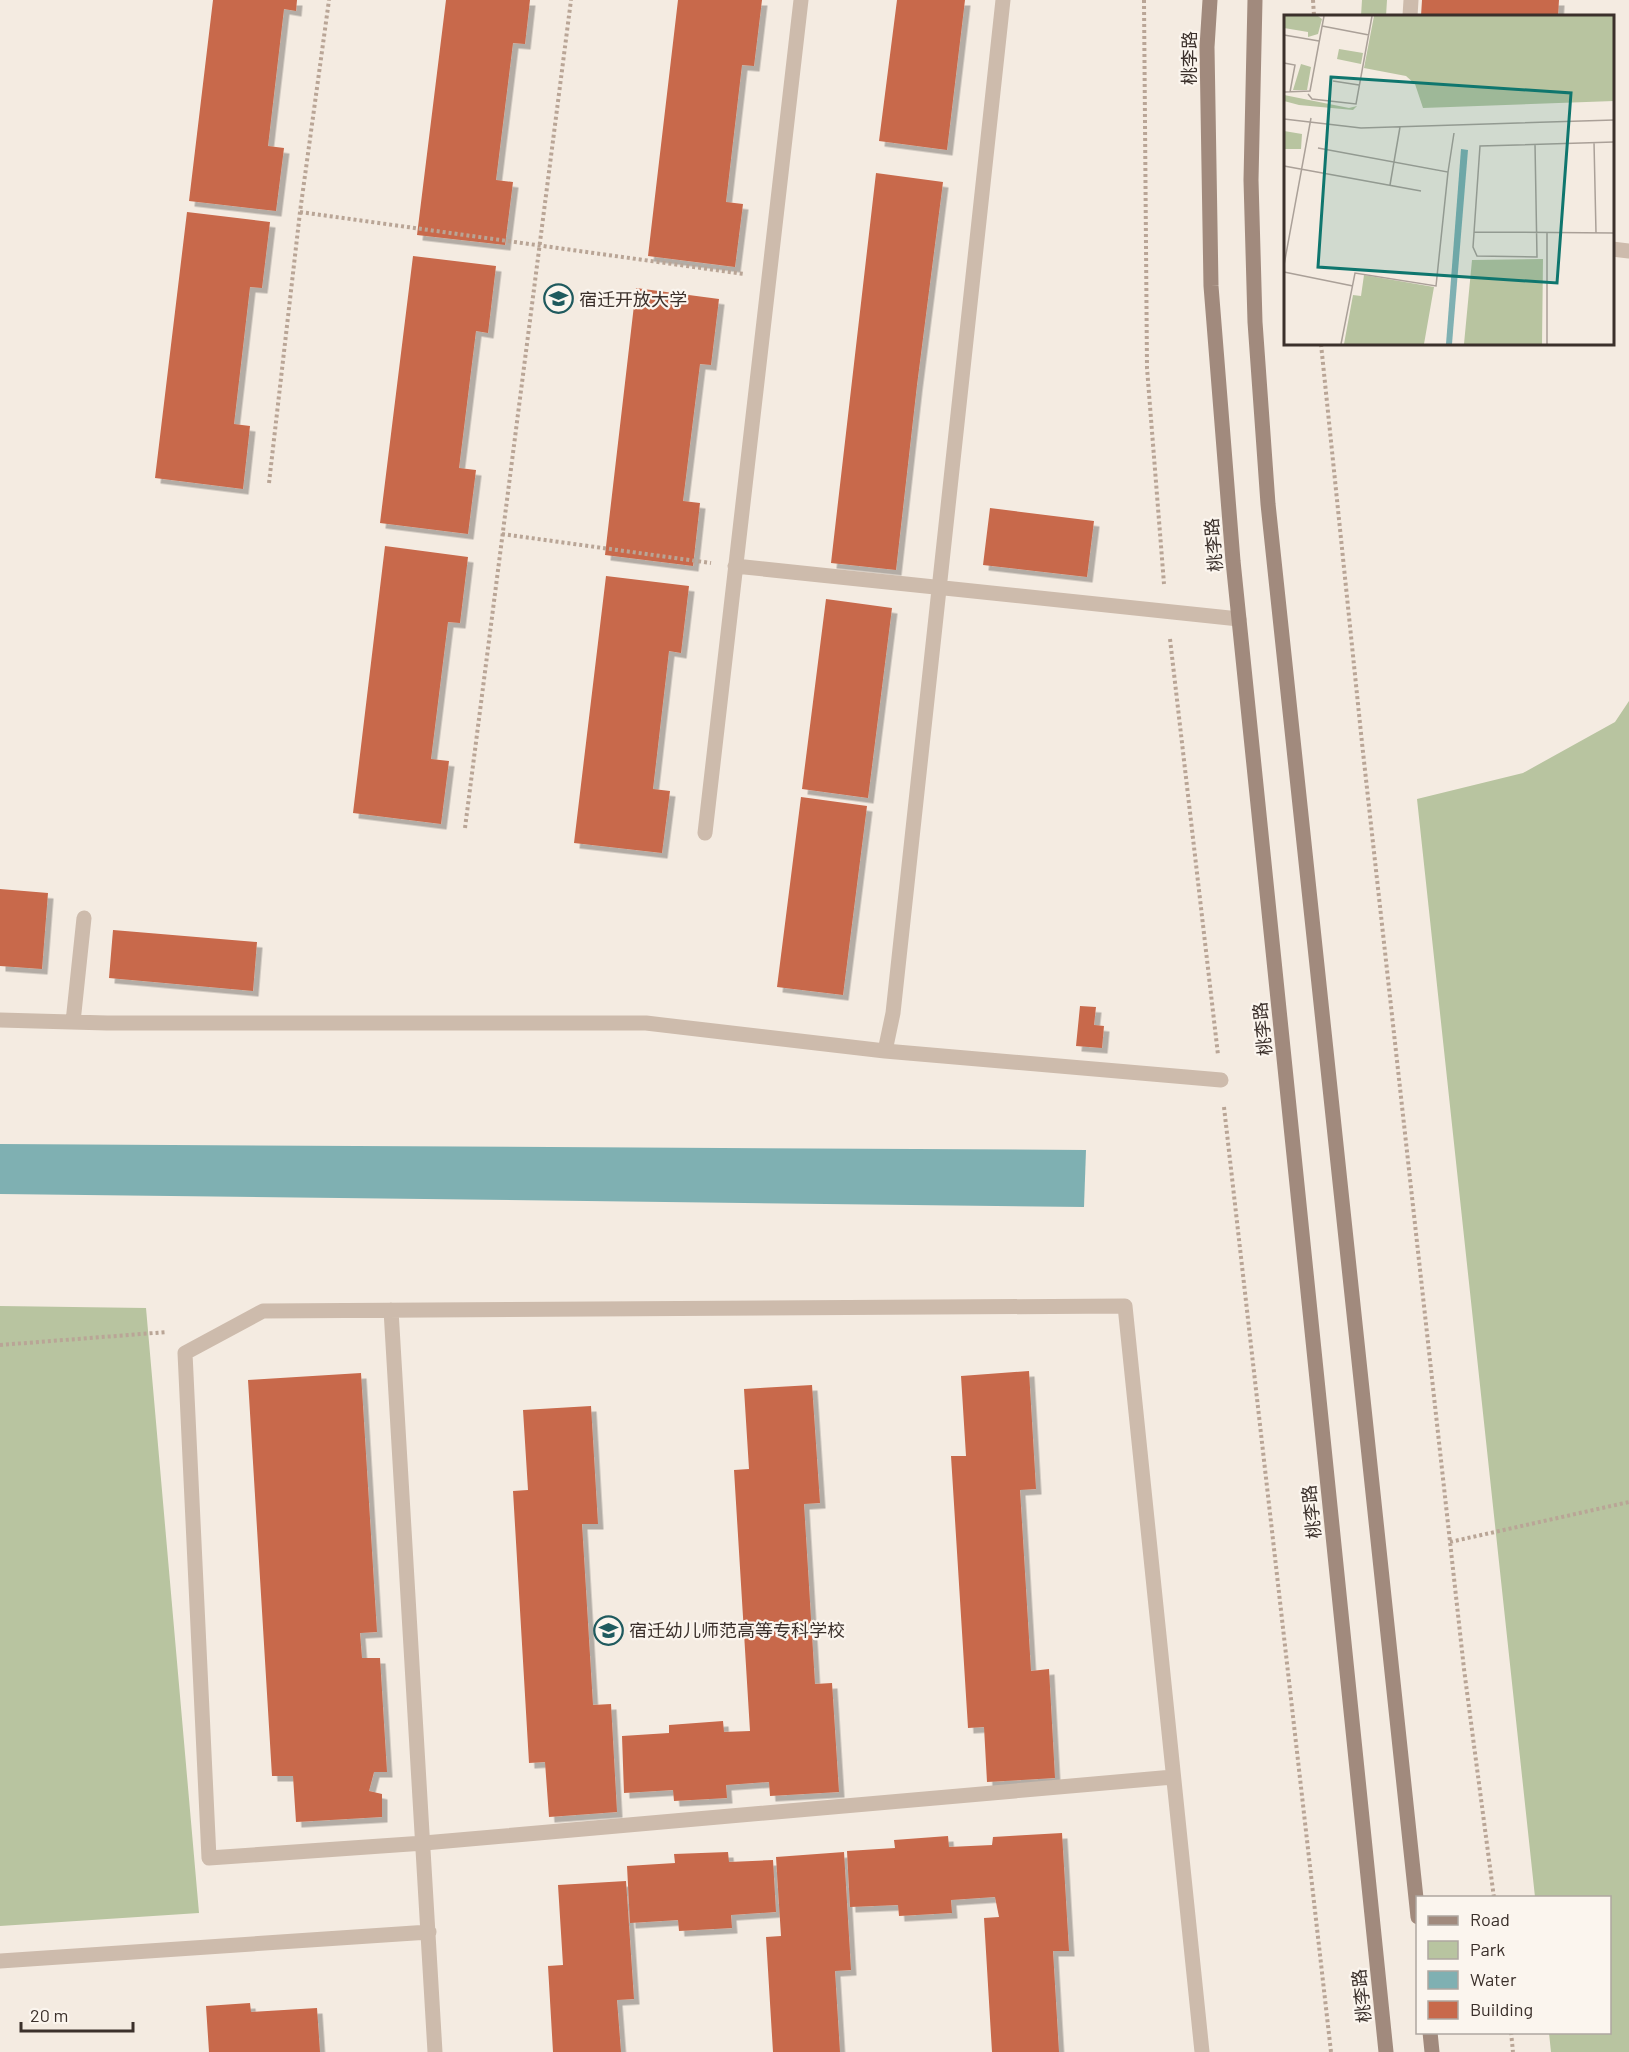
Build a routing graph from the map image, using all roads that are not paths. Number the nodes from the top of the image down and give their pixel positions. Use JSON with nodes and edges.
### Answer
{"nodes":[{"id":1,"x":801,"y":0,"type":"edge"},
{"id":2,"x":1004,"y":0,"type":"edge"},
{"id":3,"x":1210,"y":0,"type":"edge"},
{"id":4,"x":1255,"y":0,"type":"edge"},
{"id":5,"x":1411,"y":0,"type":"edge"},
{"id":6,"x":1410,"y":15,"type":"edge"},
{"id":7,"x":1614,"y":249,"type":"edge"},
{"id":8,"x":1629,"y":251,"type":"edge"},
{"id":9,"x":735,"y":566,"type":"junction"},
{"id":10,"x":940,"y":587,"type":"junction"},
{"id":11,"x":1239,"y":619,"type":"junction"},
{"id":12,"x":705,"y":832,"type":"dead end"},
{"id":13,"x":84,"y":918,"type":"dead end"},
{"id":14,"x":0,"y":1020,"type":"edge"},
{"id":15,"x":74,"y":1022,"type":"junction"},
{"id":16,"x":885,"y":1051,"type":"junction"},
{"id":17,"x":1221,"y":1080,"type":"road end"},
{"id":18,"x":391,"y":1310,"type":"junction"},
{"id":19,"x":1173,"y":1777,"type":"junction"},
{"id":20,"x":424,"y":1843,"type":"junction"},
{"id":21,"x":1416,"y":1898,"type":"edge"},
{"id":22,"x":429,"y":1932,"type":"junction"},
{"id":23,"x":0,"y":1961,"type":"edge"},
{"id":24,"x":1430,"y":2034,"type":"edge"},
{"id":25,"x":435,"y":2052,"type":"edge"},
{"id":26,"x":1202,"y":2052,"type":"edge"},
{"id":27,"x":1386,"y":2052,"type":"edge"},
{"id":28,"x":1432,"y":2052,"type":"edge"}],
"edges":[{"from":1,"to":9,"type":"lane"},
{"from":2,"to":10,"type":"lane"},
{"from":3,"to":11,"type":"main road","name":"桃李路"},
{"from":4,"to":21,"type":"main road"},
{"from":5,"to":6,"type":"lane"},
{"from":7,"to":8,"type":"lane"},
{"from":9,"to":10,"type":"lane"},
{"from":9,"to":12,"type":"lane"},
{"from":10,"to":11,"type":"lane"},
{"from":10,"to":16,"type":"lane"},
{"from":11,"to":27,"type":"main road","name":"桃李路"},
{"from":13,"to":15,"type":"lane"},
{"from":14,"to":15,"type":"lane"},
{"from":15,"to":16,"type":"lane"},
{"from":16,"to":17,"type":"lane"},
{"from":18,"to":19,"type":"lane"},
{"from":18,"to":20,"type":"lane"},
{"from":18,"to":20,"type":"lane"},
{"from":19,"to":20,"type":"lane"},
{"from":19,"to":26,"type":"lane"},
{"from":20,"to":22,"type":"lane"},
{"from":22,"to":23,"type":"lane"},
{"from":22,"to":25,"type":"lane"},
{"from":24,"to":28,"type":"main road"}]}
